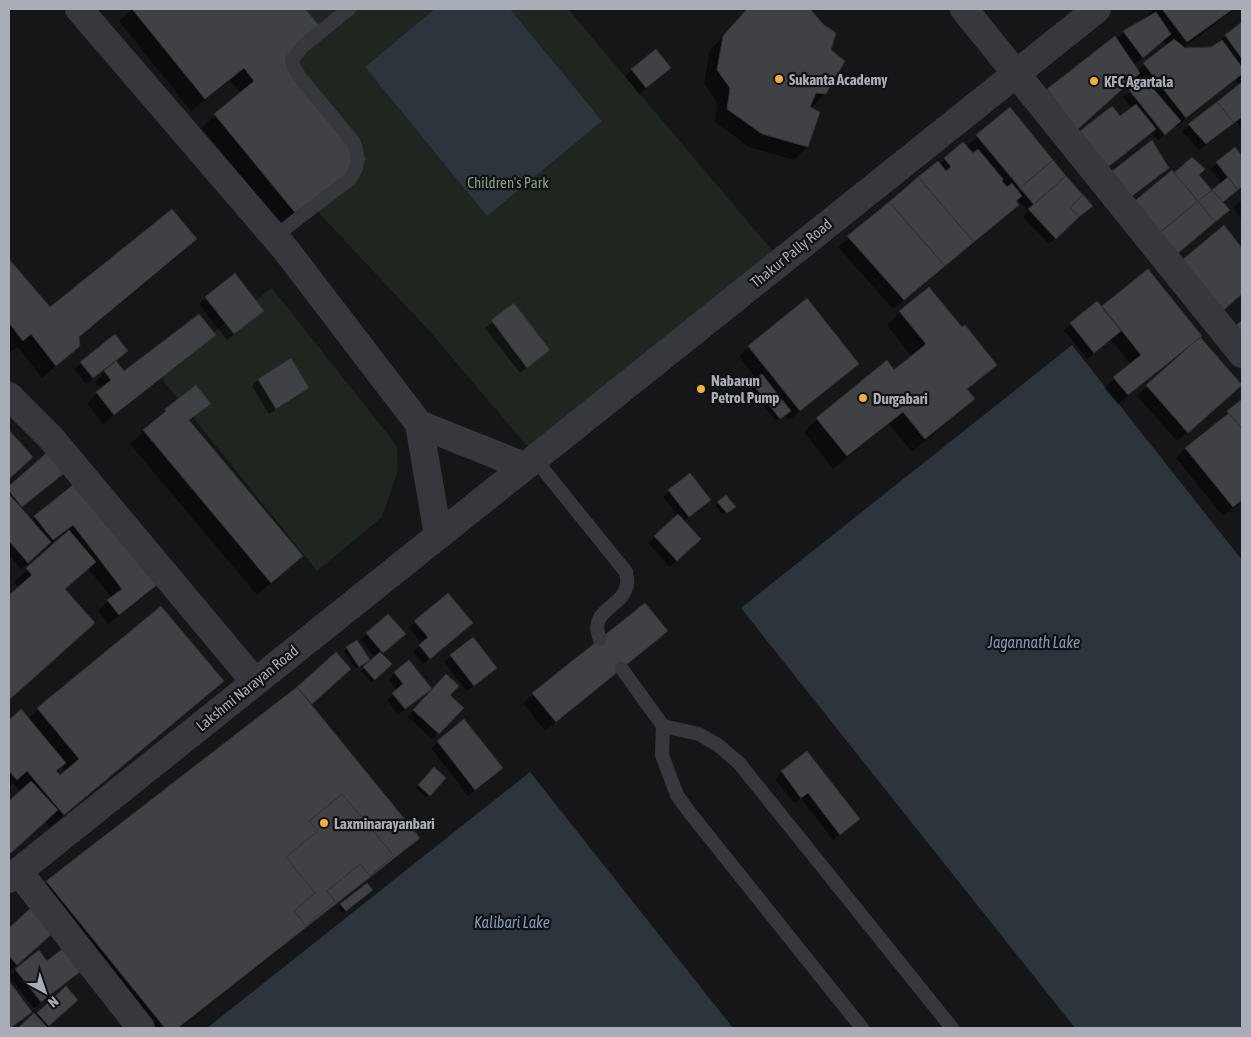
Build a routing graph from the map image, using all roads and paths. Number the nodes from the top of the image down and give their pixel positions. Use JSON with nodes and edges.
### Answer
{"nodes":[{"id":1,"x":79,"y":9,"type":"edge"},
{"id":2,"x":349,"y":9,"type":"edge"},
{"id":3,"x":964,"y":9,"type":"edge"},
{"id":4,"x":1097,"y":9,"type":"edge"},
{"id":5,"x":1016,"y":74,"type":"junction"},
{"id":6,"x":274,"y":237,"type":"junction"},
{"id":7,"x":1242,"y":354,"type":"edge"},
{"id":8,"x":9,"y":396,"type":"edge"},
{"id":9,"x":419,"y":424,"type":"junction"},
{"id":10,"x":529,"y":462,"type":"junction"},
{"id":11,"x":485,"y":497,"type":"joint"},
{"id":12,"x":438,"y":535,"type":"junction"},
{"id":13,"x":600,"y":639,"type":"dead end"},
{"id":14,"x":622,"y":669,"type":"dead end"},
{"id":15,"x":255,"y":682,"type":"junction"},
{"id":16,"x":663,"y":726,"type":"junction"},
{"id":17,"x":14,"y":875,"type":"edge"},
{"id":18,"x":141,"y":1028,"type":"edge"},
{"id":19,"x":862,"y":1028,"type":"edge"},
{"id":20,"x":952,"y":1028,"type":"edge"}],
"edges":[{"from":1,"to":6,"type":"street"},
{"from":2,"to":6,"type":"lane"},
{"from":3,"to":5,"type":"street"},
{"from":4,"to":5,"type":"street","name":"Thakur Pally Road"},
{"from":5,"to":7,"type":"street"},
{"from":5,"to":10,"type":"street","name":"Thakur Pally Road"},
{"from":6,"to":9,"type":"street"},
{"from":8,"to":15,"type":"street"},
{"from":9,"to":10,"type":"street"},
{"from":9,"to":12,"type":"street"},
{"from":10,"to":11,"type":"street","name":"Thakur Pally Road"},
{"from":10,"to":13,"type":"lane"},
{"from":11,"to":12,"type":"street","name":"Lakshmi Narayan Road"},
{"from":12,"to":15,"type":"street","name":"Lakshmi Narayan Road"},
{"from":14,"to":16,"type":"lane"},
{"from":15,"to":17,"type":"street","name":"Lakshmi Narayan Road"},
{"from":16,"to":19,"type":"lane"},
{"from":16,"to":20,"type":"lane"},
{"from":17,"to":18,"type":"street"}]}
